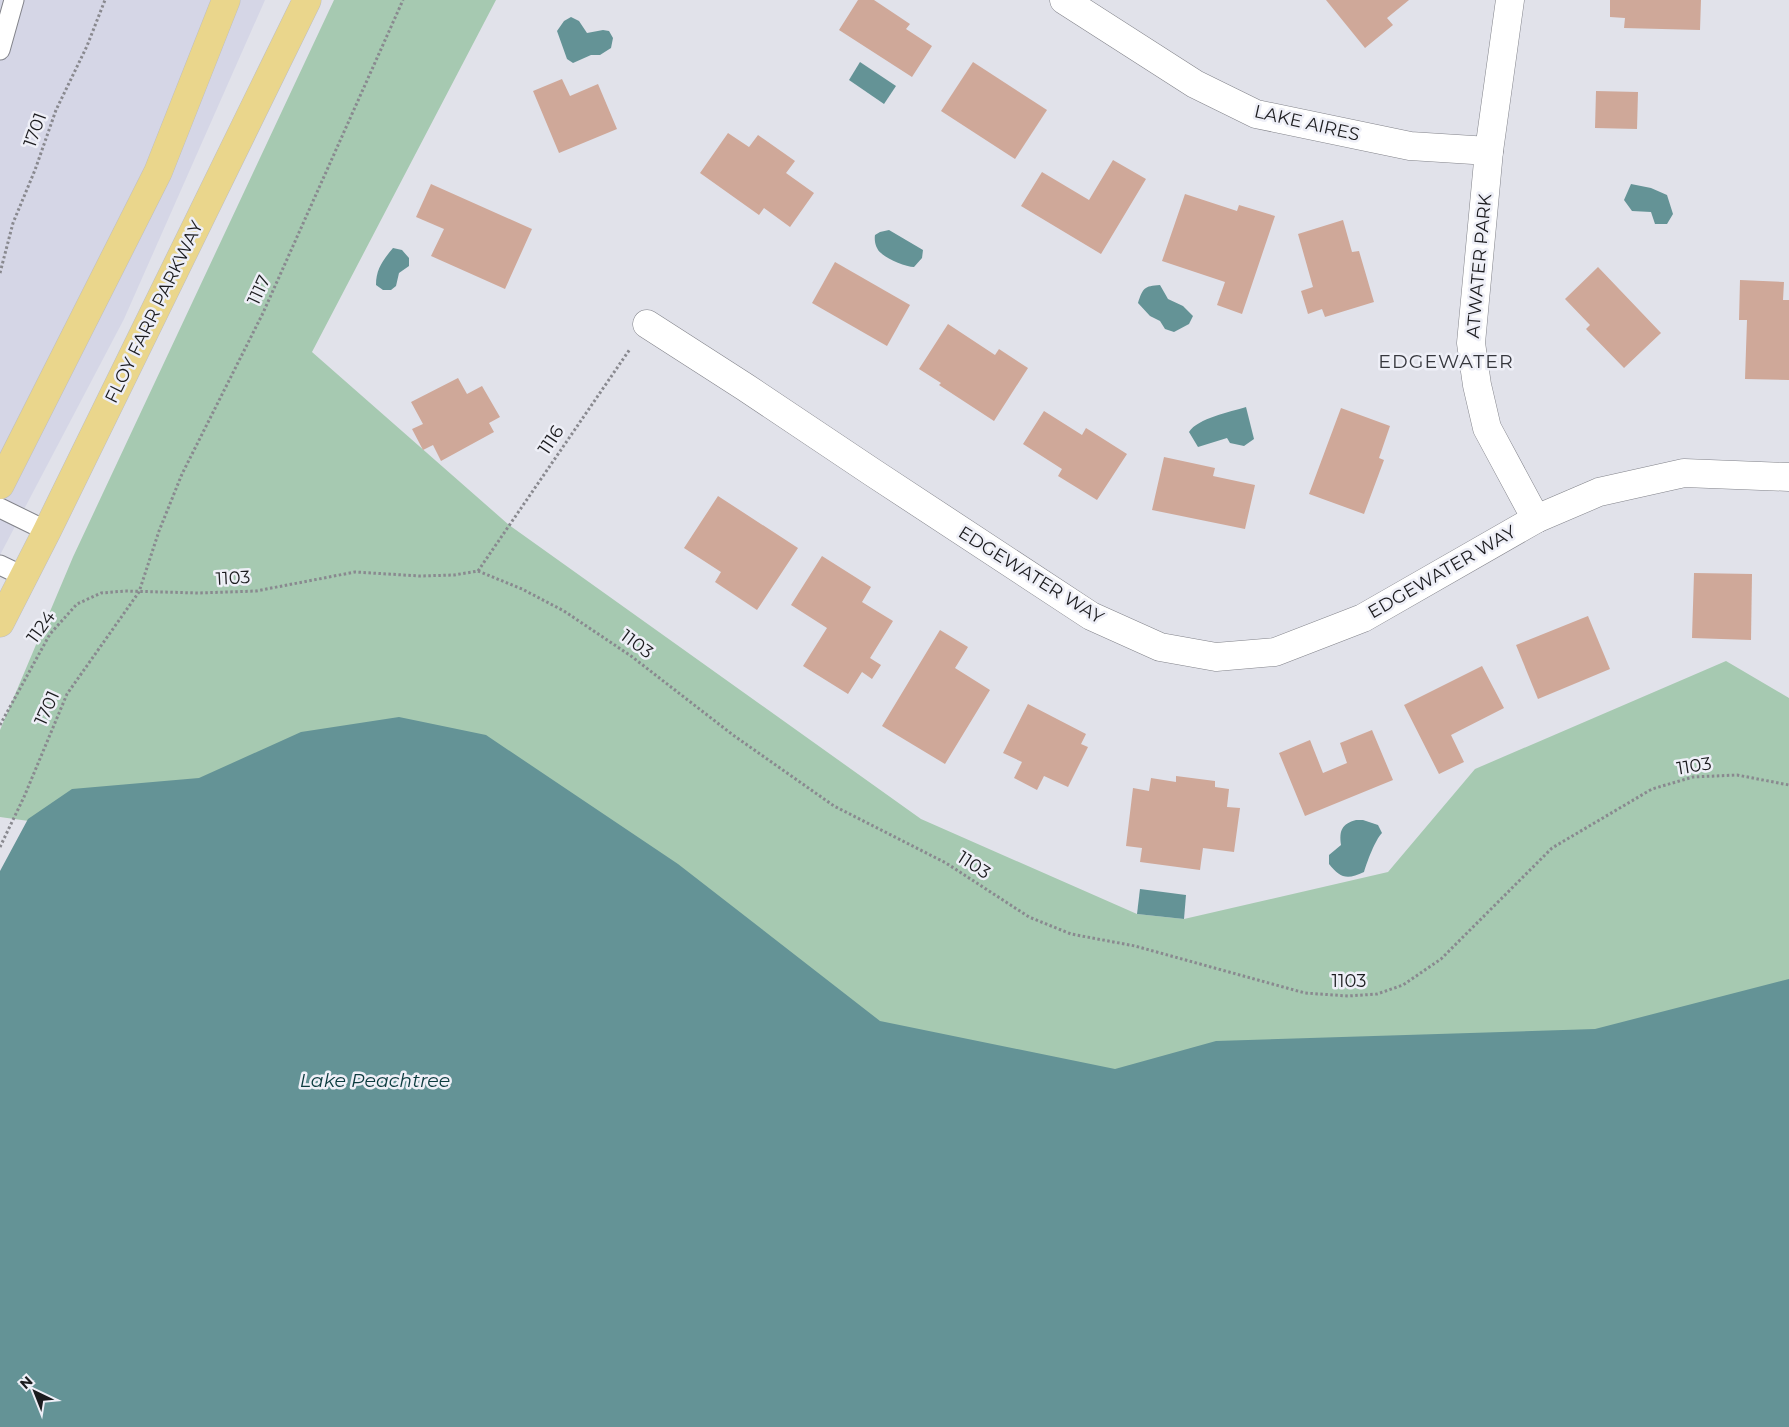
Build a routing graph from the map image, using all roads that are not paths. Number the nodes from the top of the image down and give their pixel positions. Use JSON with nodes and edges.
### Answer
{"nodes":[{"id":1,"x":14,"y":0,"type":"edge"},
{"id":2,"x":226,"y":0,"type":"edge"},
{"id":3,"x":307,"y":0,"type":"edge"},
{"id":4,"x":1064,"y":0,"type":"edge"},
{"id":5,"x":1510,"y":0,"type":"edge"},
{"id":6,"x":0,"y":50,"type":"edge"},
{"id":7,"x":1489,"y":151,"type":"junction"},
{"id":8,"x":647,"y":324,"type":"road end"},
{"id":9,"x":1789,"y":477,"type":"edge"},
{"id":10,"x":0,"y":485,"type":"edge"},
{"id":11,"x":0,"y":508,"type":"edge"},
{"id":12,"x":1536,"y":519,"type":"junction"},
{"id":13,"x":47,"y":531,"type":"junction"},
{"id":14,"x":12,"y":571,"type":"edge"},
{"id":15,"x":0,"y":623,"type":"edge"}],
"edges":[{"from":1,"to":6,"type":"lane"},
{"from":2,"to":10,"type":"main road"},
{"from":3,"to":13,"type":"main road","name":"FLOY FARR PARKWAY"},
{"from":4,"to":7,"type":"street","name":"LAKE AIRES"},
{"from":5,"to":7,"type":"street","name":"ATWATER PARK"},
{"from":7,"to":12,"type":"street","name":"ATWATER PARK"},
{"from":8,"to":12,"type":"street","name":"EDGEWATER WAY"},
{"from":9,"to":12,"type":"street","name":"EDGEWATER WAY"},
{"from":11,"to":13,"type":"lane"},
{"from":13,"to":14,"type":"main road","name":"FLOY FARR PARKWAY"},
{"from":14,"to":15,"type":"main road","name":"FLOY FARR PARKWAY"}]}
